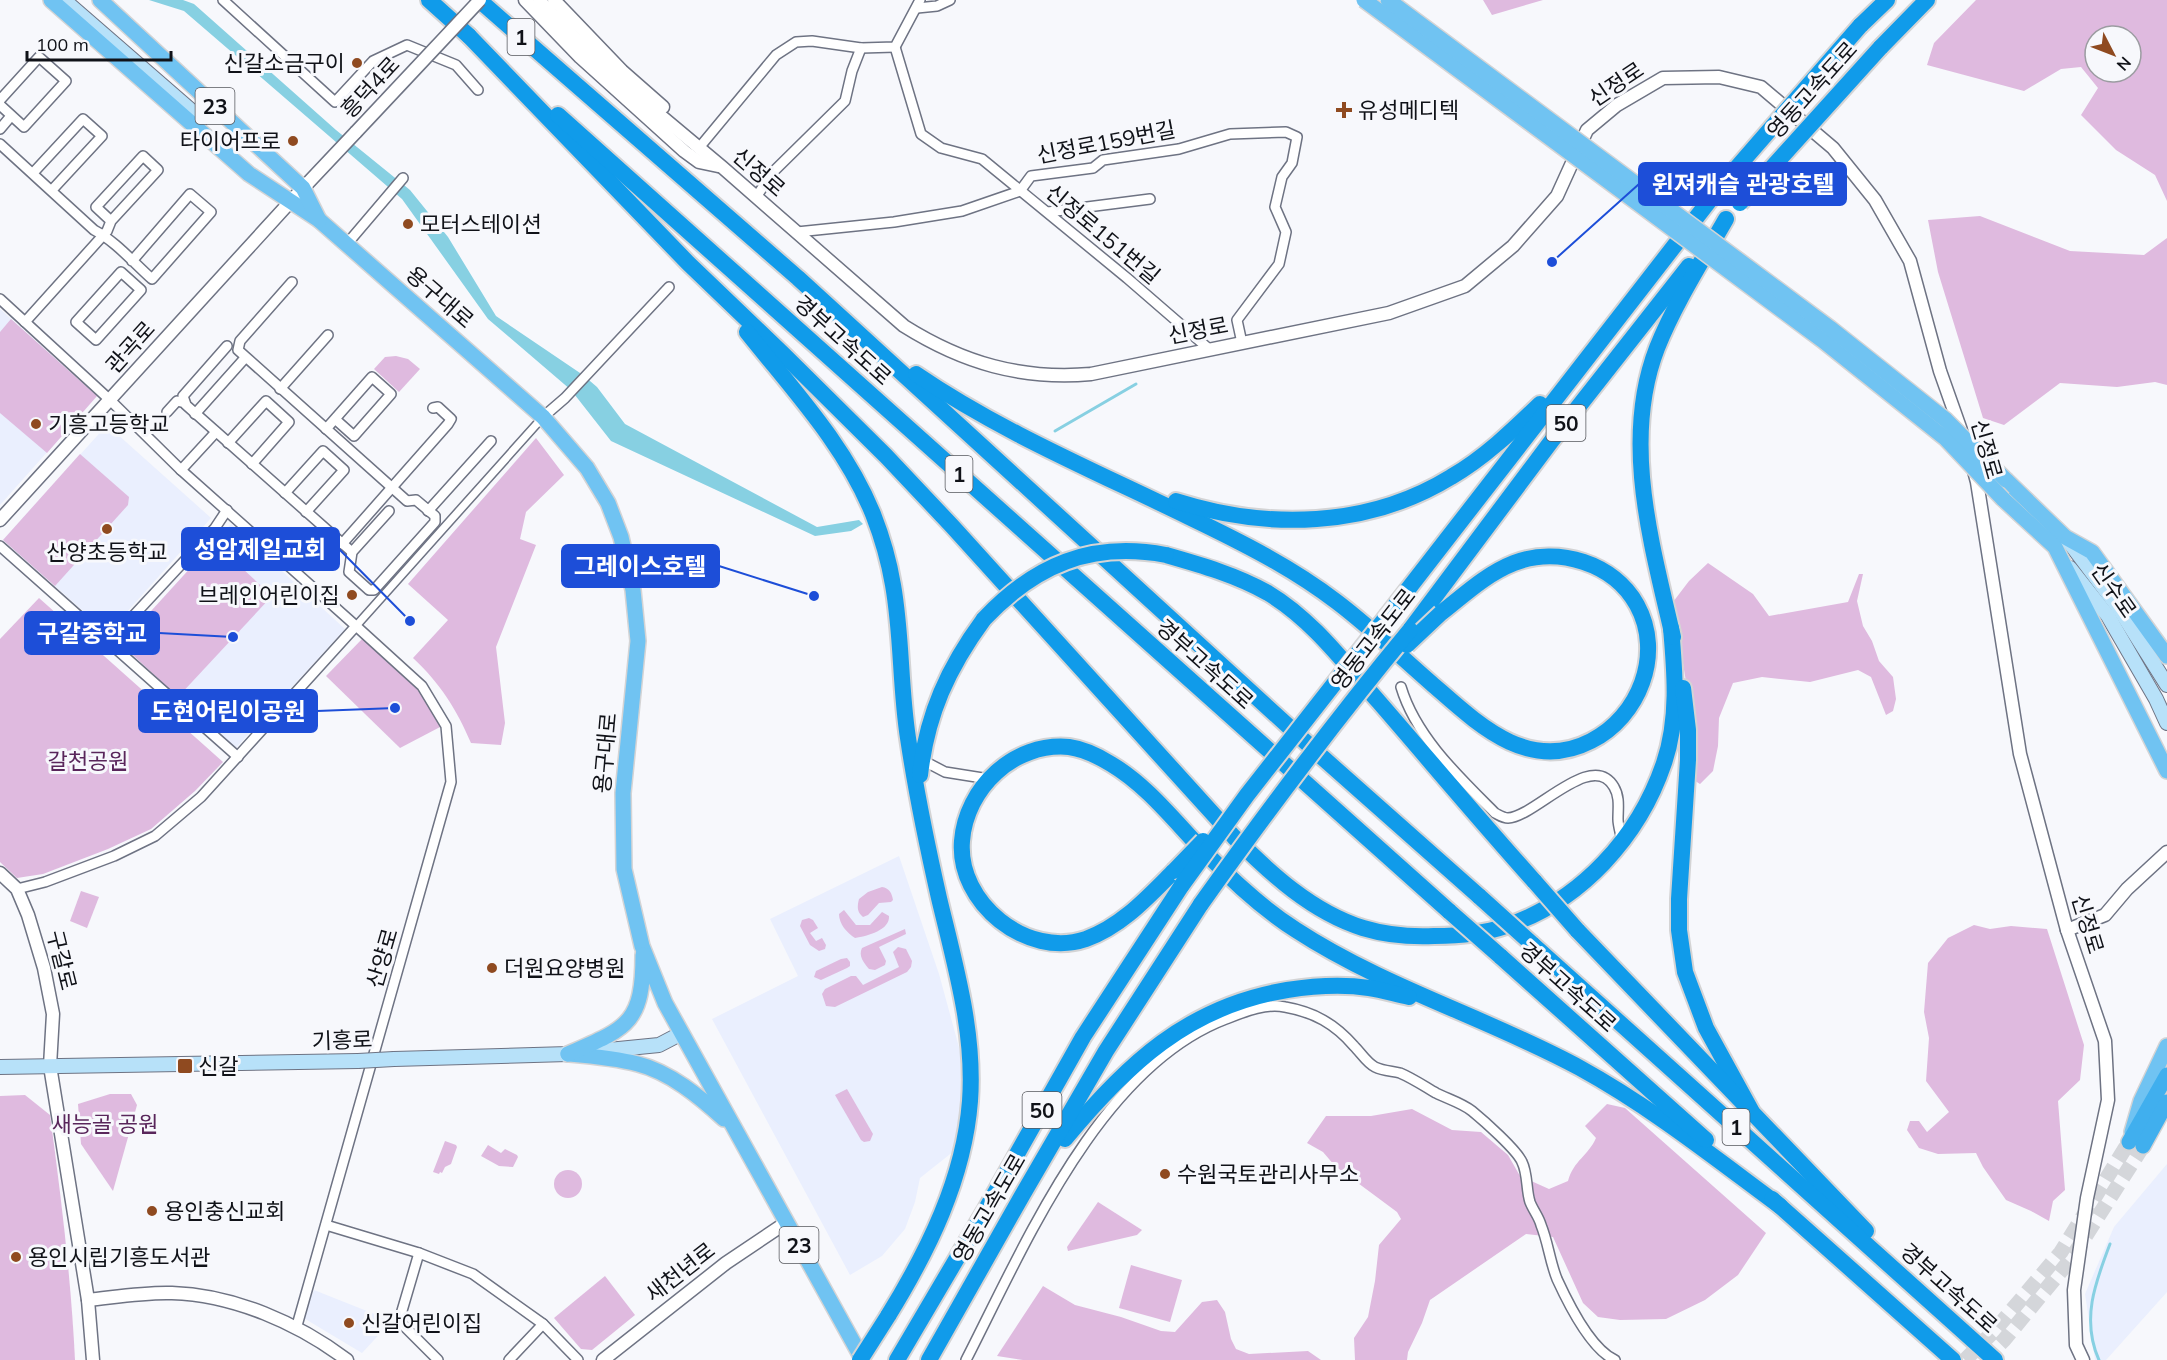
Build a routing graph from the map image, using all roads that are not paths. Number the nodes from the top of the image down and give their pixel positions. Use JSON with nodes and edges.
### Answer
{"nodes":[{"id":1,"x":51,"y":0,"type":"edge"},
{"id":2,"x":64,"y":0,"type":"edge"},
{"id":3,"x":99,"y":0,"type":"edge"},
{"id":4,"x":223,"y":0,"type":"edge"},
{"id":5,"x":429,"y":0,"type":"edge"},
{"id":6,"x":480,"y":0,"type":"edge"},
{"id":7,"x":525,"y":0,"type":"edge"},
{"id":8,"x":539,"y":0,"type":"edge"},
{"id":9,"x":555,"y":0,"type":"edge"},
{"id":10,"x":950,"y":0,"type":"edge"},
{"id":11,"x":1364,"y":0,"type":"edge"},
{"id":12,"x":1388,"y":0,"type":"edge"},
{"id":13,"x":1887,"y":0,"type":"edge"},
{"id":14,"x":1927,"y":0,"type":"edge"},
{"id":15,"x":919,"y":4,"type":"edge"},
{"id":16,"x":469,"y":36,"type":"junction"},
{"id":17,"x":895,"y":47,"type":"junction"},
{"id":18,"x":861,"y":48,"type":"junction"},
{"id":19,"x":478,"y":90,"type":"dead end"},
{"id":20,"x":0,"y":100,"type":"edge"},
{"id":21,"x":0,"y":105,"type":"edge"},
{"id":22,"x":12,"y":116,"type":"junction"},
{"id":23,"x":201,"y":119,"type":"joint"},
{"id":24,"x":0,"y":129,"type":"edge"},
{"id":25,"x":704,"y":143,"type":"junction"},
{"id":26,"x":0,"y":144,"type":"edge"},
{"id":27,"x":722,"y":167,"type":"junction"},
{"id":28,"x":33,"y":173,"type":"junction"},
{"id":29,"x":403,"y":178,"type":"dead end"},
{"id":30,"x":303,"y":188,"type":"junction"},
{"id":31,"x":52,"y":190,"type":"junction"},
{"id":32,"x":1020,"y":190,"type":"junction"},
{"id":33,"x":756,"y":197,"type":"junction"},
{"id":34,"x":1150,"y":199,"type":"dead end"},
{"id":35,"x":290,"y":202,"type":"junction"},
{"id":36,"x":1048,"y":212,"type":"junction"},
{"id":37,"x":1726,"y":219,"type":"junction"},
{"id":38,"x":319,"y":220,"type":"junction"},
{"id":39,"x":111,"y":221,"type":"junction"},
{"id":40,"x":797,"y":232,"type":"junction"},
{"id":41,"x":103,"y":235,"type":"junction"},
{"id":42,"x":346,"y":245,"type":"junction"},
{"id":43,"x":132,"y":261,"type":"junction"},
{"id":44,"x":688,"y":263,"type":"junction"},
{"id":45,"x":292,"y":282,"type":"dead end"},
{"id":46,"x":669,"y":287,"type":"dead end"},
{"id":47,"x":141,"y":290,"type":"joint"},
{"id":48,"x":0,"y":299,"type":"edge"},
{"id":49,"x":846,"y":321,"type":"junction"},
{"id":50,"x":25,"y":322,"type":"junction"},
{"id":51,"x":328,"y":335,"type":"dead end"},
{"id":52,"x":1242,"y":343,"type":"junction"},
{"id":53,"x":227,"y":346,"type":"dead end"},
{"id":54,"x":1209,"y":350,"type":"junction"},
{"id":55,"x":245,"y":358,"type":"junction"},
{"id":56,"x":1581,"y":364,"type":"junction"},
{"id":57,"x":280,"y":389,"type":"junction"},
{"id":58,"x":110,"y":400,"type":"junction"},
{"id":59,"x":185,"y":403,"type":"junction"},
{"id":60,"x":433,"y":408,"type":"dead end"},
{"id":61,"x":167,"y":412,"type":"dead end"},
{"id":62,"x":195,"y":414,"type":"junction"},
{"id":63,"x":543,"y":417,"type":"junction"},
{"id":64,"x":335,"y":419,"type":"junction"},
{"id":65,"x":326,"y":429,"type":"junction"},
{"id":66,"x":216,"y":432,"type":"junction"},
{"id":67,"x":491,"y":441,"type":"dead end"},
{"id":68,"x":228,"y":443,"type":"junction"},
{"id":69,"x":252,"y":464,"type":"junction"},
{"id":70,"x":181,"y":470,"type":"junction"},
{"id":71,"x":1100,"y":473,"type":"junction"},
{"id":72,"x":392,"y":488,"type":"junction"},
{"id":73,"x":285,"y":493,"type":"junction"},
{"id":74,"x":227,"y":510,"type":"junction"},
{"id":75,"x":389,"y":511,"type":"dead end"},
{"id":76,"x":428,"y":511,"type":"junction"},
{"id":77,"x":306,"y":512,"type":"junction"},
{"id":78,"x":0,"y":520,"type":"edge"},
{"id":79,"x":2060,"y":542,"type":"junction"},
{"id":80,"x":342,"y":544,"type":"junction"},
{"id":81,"x":0,"y":546,"type":"edge"},
{"id":82,"x":352,"y":552,"type":"junction"},
{"id":83,"x":356,"y":626,"type":"junction"},
{"id":84,"x":1671,"y":628,"type":"junction"},
{"id":85,"x":109,"y":642,"type":"junction"},
{"id":86,"x":2167,"y":656,"type":"edge"},
{"id":87,"x":1368,"y":680,"type":"junction"},
{"id":88,"x":2167,"y":685,"type":"edge"},
{"id":89,"x":1401,"y":687,"type":"dead end"},
{"id":90,"x":2167,"y":723,"type":"edge"},
{"id":91,"x":238,"y":757,"type":"junction"},
{"id":92,"x":922,"y":760,"type":"junction"},
{"id":93,"x":2167,"y":771,"type":"edge"},
{"id":94,"x":989,"y":779,"type":"junction"},
{"id":95,"x":923,"y":829,"type":"junction"},
{"id":96,"x":1622,"y":842,"type":"junction"},
{"id":97,"x":2167,"y":852,"type":"edge"},
{"id":98,"x":0,"y":873,"type":"edge"},
{"id":99,"x":1178,"y":878,"type":"junction"},
{"id":100,"x":17,"y":890,"type":"junction"},
{"id":101,"x":2067,"y":930,"type":"junction"},
{"id":102,"x":642,"y":946,"type":"junction"},
{"id":103,"x":1449,"y":1008,"type":"junction"},
{"id":104,"x":682,"y":1033,"type":"junction"},
{"id":105,"x":2167,"y":1046,"type":"edge"},
{"id":106,"x":568,"y":1054,"type":"junction"},
{"id":107,"x":50,"y":1066,"type":"junction"},
{"id":108,"x":0,"y":1067,"type":"edge"},
{"id":109,"x":2167,"y":1075,"type":"edge"},
{"id":110,"x":2167,"y":1102,"type":"edge"},
{"id":111,"x":1751,"y":1110,"type":"junction"},
{"id":112,"x":2167,"y":1113,"type":"edge"},
{"id":113,"x":735,"y":1129,"type":"junction"},
{"id":114,"x":2136,"y":1144,"type":"junction"},
{"id":115,"x":1023,"y":1194,"type":"junction"},
{"id":116,"x":1780,"y":1206,"type":"junction"},
{"id":117,"x":787,"y":1222,"type":"junction"},
{"id":118,"x":326,"y":1225,"type":"junction"},
{"id":119,"x":418,"y":1253,"type":"junction"},
{"id":120,"x":88,"y":1300,"type":"junction"},
{"id":121,"x":1940,"y":1311,"type":"junction"},
{"id":122,"x":543,"y":1324,"type":"junction"},
{"id":123,"x":296,"y":1329,"type":"junction"},
{"id":124,"x":93,"y":1360,"type":"edge"},
{"id":125,"x":347,"y":1360,"type":"edge"},
{"id":126,"x":438,"y":1360,"type":"edge"},
{"id":127,"x":509,"y":1360,"type":"edge"},
{"id":128,"x":578,"y":1360,"type":"edge"},
{"id":129,"x":603,"y":1360,"type":"edge"},
{"id":130,"x":862,"y":1360,"type":"edge"},
{"id":131,"x":897,"y":1360,"type":"edge"},
{"id":132,"x":929,"y":1360,"type":"edge"},
{"id":133,"x":966,"y":1360,"type":"edge"},
{"id":134,"x":1616,"y":1360,"type":"edge"},
{"id":135,"x":1953,"y":1360,"type":"edge"},
{"id":136,"x":1995,"y":1360,"type":"edge"},
{"id":137,"x":2083,"y":1360,"type":"edge"}],
"edges":[{"from":1,"to":35,"type":"main road","name":"용구대로"},
{"from":2,"to":23,"type":"main road","number":"23"},
{"from":3,"to":30,"type":"main road","name":"용구대로","number":"23"},
{"from":4,"to":19,"type":"street"},
{"from":5,"to":16,"type":"highway","name":"경부고속도로","number":"1"},
{"from":6,"to":30,"type":"street","name":"흥덕4로","bridge":true},
{"from":6,"to":49,"type":"highway","name":"경부고속도로","number":"1"},
{"from":7,"to":27,"type":"street"},
{"from":8,"to":27,"type":"street","name":"신정로"},
{"from":9,"to":25,"type":"street"},
{"from":10,"to":15,"type":"street"},
{"from":11,"to":79,"type":"main road","name":"신수로","bridge":true},
{"from":12,"to":79,"type":"main road","name":"신수로","bridge":true},
{"from":13,"to":56,"type":"highway","name":"영동고속도로","number":"50","bridge":true},
{"from":14,"to":37,"type":"highway","name":"영동고속도로","number":"50","bridge":true},
{"from":15,"to":17,"type":"street"},
{"from":16,"to":44,"type":"highway"},
{"from":16,"to":116,"type":"highway","name":"경부고속도로","number":"1","bridge":true},
{"from":17,"to":18,"type":"street"},
{"from":17,"to":32,"type":"street","name":"신정로151번길"},
{"from":18,"to":25,"type":"street"},
{"from":18,"to":33,"type":"street"},
{"from":20,"to":22,"type":"street"},
{"from":21,"to":22,"type":"street"},
{"from":22,"to":24,"type":"street"},
{"from":23,"to":35,"type":"main road","name":"용구대로","number":"23"},
{"from":25,"to":27,"type":"street"},
{"from":26,"to":28,"type":"street"},
{"from":27,"to":33,"type":"street","name":"신정로"},
{"from":28,"to":31,"type":"street"},
{"from":28,"to":31,"type":"street"},
{"from":29,"to":42,"type":"street"},
{"from":30,"to":35,"type":"street","name":"흥덕4로"},
{"from":30,"to":38,"type":"main road","name":"용구대로","number":"23"},
{"from":31,"to":41,"type":"street"},
{"from":32,"to":36,"type":"street","name":"신정로151번길"},
{"from":32,"to":40,"type":"street","name":"신정로159번길"},
{"from":32,"to":52,"type":"street","name":"신정로159번길"},
{"from":33,"to":40,"type":"street","name":"신정로"},
{"from":34,"to":36,"type":"street"},
{"from":35,"to":38,"type":"main road","name":"용구대로"},
{"from":35,"to":58,"type":"street","name":"관곡로"},
{"from":36,"to":54,"type":"street","name":"신정로151번길"},
{"from":37,"to":84,"type":"highway"},
{"from":37,"to":87,"type":"highway","name":"영동고속도로","number":"50","bridge":true},
{"from":38,"to":42,"type":"main road","name":"용구대로","number":"23"},
{"from":39,"to":39,"type":"street"},
{"from":39,"to":41,"type":"street"},
{"from":40,"to":54,"type":"street","name":"신정로"},
{"from":41,"to":43,"type":"street"},
{"from":41,"to":50,"type":"street"},
{"from":42,"to":63,"type":"main road","name":"용구대로","number":"23"},
{"from":43,"to":43,"type":"street"},
{"from":44,"to":95,"type":"highway"},
{"from":44,"to":96,"type":"highway"},
{"from":45,"to":55,"type":"street"},
{"from":46,"to":63,"type":"street"},
{"from":47,"to":47,"type":"street"},
{"from":48,"to":50,"type":"street","name":"산양로"},
{"from":49,"to":71,"type":"highway"},
{"from":49,"to":121,"type":"highway","name":"경부고속도로","number":"1","bridge":true},
{"from":50,"to":58,"type":"street","name":"산양로"},
{"from":51,"to":57,"type":"street"},
{"from":52,"to":54,"type":"street","name":"신정로"},
{"from":52,"to":101,"type":"street","name":"신정로"},
{"from":53,"to":59,"type":"street"},
{"from":55,"to":57,"type":"street"},
{"from":55,"to":62,"type":"street"},
{"from":56,"to":71,"type":"highway"},
{"from":56,"to":99,"type":"highway","name":"영동고속도로","number":"50","bridge":true},
{"from":57,"to":65,"type":"street"},
{"from":58,"to":70,"type":"street","name":"산양로"},
{"from":58,"to":78,"type":"street","name":"관곡로"},
{"from":59,"to":61,"type":"street"},
{"from":59,"to":62,"type":"street"},
{"from":60,"to":72,"type":"street"},
{"from":62,"to":66,"type":"street"},
{"from":63,"to":83,"type":"street"},
{"from":63,"to":102,"type":"main road","name":"용구대로","number":"23"},
{"from":64,"to":64,"type":"street"},
{"from":64,"to":65,"type":"street"},
{"from":65,"to":72,"type":"street"},
{"from":66,"to":68,"type":"street"},
{"from":66,"to":70,"type":"street"},
{"from":67,"to":76,"type":"street"},
{"from":68,"to":69,"type":"street"},
{"from":68,"to":69,"type":"street"},
{"from":69,"to":73,"type":"street"},
{"from":70,"to":74,"type":"street","name":"산양로"},
{"from":71,"to":87,"type":"highway","bridge":true},
{"from":72,"to":76,"type":"street"},
{"from":72,"to":80,"type":"street"},
{"from":73,"to":77,"type":"street"},
{"from":73,"to":77,"type":"street"},
{"from":74,"to":83,"type":"street","name":"산양로"},
{"from":74,"to":85,"type":"street"},
{"from":75,"to":82,"type":"street"},
{"from":76,"to":82,"type":"street"},
{"from":77,"to":80,"type":"street"},
{"from":79,"to":86,"type":"main road"},
{"from":79,"to":88,"type":"main road","name":"신수로"},
{"from":79,"to":90,"type":"main road","name":"신수로"},
{"from":79,"to":93,"type":"main road"},
{"from":80,"to":82,"type":"street"},
{"from":81,"to":85,"type":"street"},
{"from":83,"to":91,"type":"street"},
{"from":83,"to":118,"type":"street","name":"산양로"},
{"from":84,"to":96,"type":"highway"},
{"from":84,"to":111,"type":"highway"},
{"from":85,"to":91,"type":"street"},
{"from":87,"to":115,"type":"highway","name":"영동고속도로","number":"50","bridge":true},
{"from":89,"to":96,"type":"street"},
{"from":91,"to":100,"type":"street"},
{"from":92,"to":94,"type":"street"},
{"from":92,"to":95,"type":"highway"},
{"from":92,"to":111,"type":"highway","bridge":true},
{"from":94,"to":99,"type":"highway"},
{"from":94,"to":103,"type":"highway"},
{"from":95,"to":130,"type":"highway","bridge":true},
{"from":97,"to":101,"type":"street"},
{"from":98,"to":100,"type":"street","name":"구갈로"},
{"from":99,"to":131,"type":"highway","name":"영동고속도로","number":"50"},
{"from":100,"to":107,"type":"street","name":"구갈로"},
{"from":101,"to":137,"type":"street","name":"신정로"},
{"from":102,"to":104,"type":"main road","name":"용구대로","number":"23"},
{"from":102,"to":106,"type":"main road"},
{"from":103,"to":115,"type":"highway"},
{"from":103,"to":116,"type":"highway"},
{"from":104,"to":106,"type":"main road","name":"기흥로"},
{"from":104,"to":113,"type":"main road","name":"용구대로","number":"23"},
{"from":105,"to":114,"type":"main road"},
{"from":106,"to":107,"type":"main road","name":"기흥로","bridge":true},
{"from":106,"to":113,"type":"main road"},
{"from":107,"to":108,"type":"main road","name":"기흥로"},
{"from":107,"to":120,"type":"street","name":"구갈로"},
{"from":109,"to":114,"type":"highway"},
{"from":110,"to":114,"type":"highway"},
{"from":111,"to":121,"type":"highway"},
{"from":112,"to":114,"type":"main road"},
{"from":113,"to":117,"type":"main road","name":"용구대로","number":"23"},
{"from":115,"to":132,"type":"highway","name":"영동고속도로","number":"50"},
{"from":116,"to":135,"type":"highway","name":"경부고속도로","number":"1"},
{"from":117,"to":129,"type":"street","name":"새천년로"},
{"from":117,"to":130,"type":"main road","name":"용구대로","number":"23"},
{"from":118,"to":119,"type":"street"},
{"from":118,"to":123,"type":"street","name":"산양로"},
{"from":119,"to":122,"type":"street"},
{"from":119,"to":126,"type":"street"},
{"from":120,"to":123,"type":"street"},
{"from":120,"to":124,"type":"street","name":"구갈로"},
{"from":121,"to":136,"type":"highway","name":"경부고속도로","number":"1"},
{"from":122,"to":127,"type":"street"},
{"from":122,"to":128,"type":"street"},
{"from":123,"to":125,"type":"street"},
{"from":133,"to":134,"type":"street"}]}
